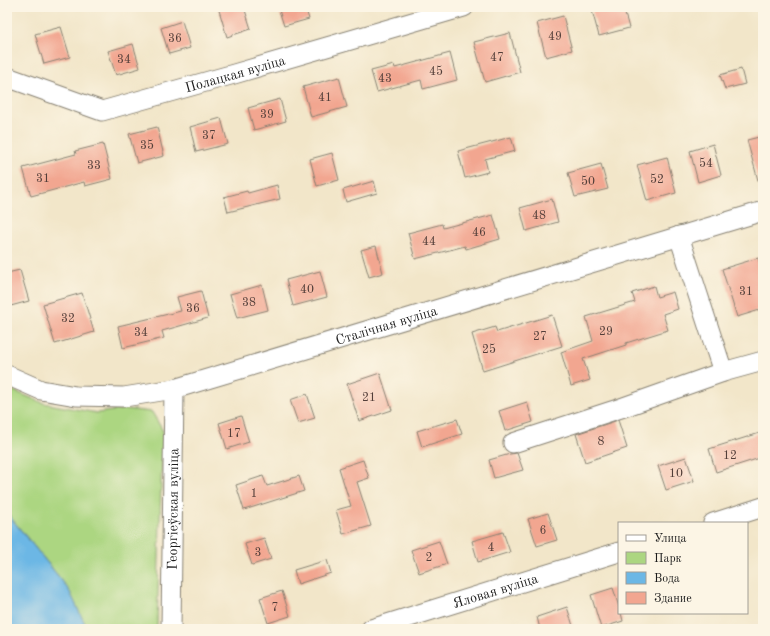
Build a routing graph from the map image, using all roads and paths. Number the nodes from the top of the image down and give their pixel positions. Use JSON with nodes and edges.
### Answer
{"nodes":[{"id":1,"x":464,"y":7,"type":"edge"},
{"id":2,"x":7,"y":77,"type":"edge"},
{"id":3,"x":763,"y":211,"type":"edge"},
{"id":4,"x":679,"y":236,"type":"junction"},
{"id":5,"x":763,"y":361,"type":"edge"},
{"id":6,"x":723,"y":372,"type":"junction"},
{"id":7,"x":7,"y":375,"type":"edge"},
{"id":8,"x":174,"y":389,"type":"junction"},
{"id":9,"x":513,"y":443,"type":"dead end"},
{"id":10,"x":763,"y":507,"type":"edge"},
{"id":11,"x":716,"y":522,"type":"edge"},
{"id":12,"x":618,"y":552,"type":"edge"},
{"id":13,"x":171,"y":629,"type":"edge"},
{"id":14,"x":371,"y":629,"type":"edge"}],
"edges":[{"from":1,"to":2,"type":"street","name":"Полацкая вуліца"},
{"from":3,"to":4,"type":"street","name":"Сталічная вуліца"},
{"from":4,"to":6,"type":"street"},
{"from":4,"to":8,"type":"street","name":"Сталічная вуліца"},
{"from":5,"to":6,"type":"street"},
{"from":6,"to":9,"type":"street"},
{"from":7,"to":8,"type":"street","name":"Сталічная вуліца"},
{"from":8,"to":13,"type":"street","name":"Георгіеўская вуліца"},
{"from":10,"to":11,"type":"street"},
{"from":12,"to":14,"type":"street","name":"Яловая вуліца"}]}
